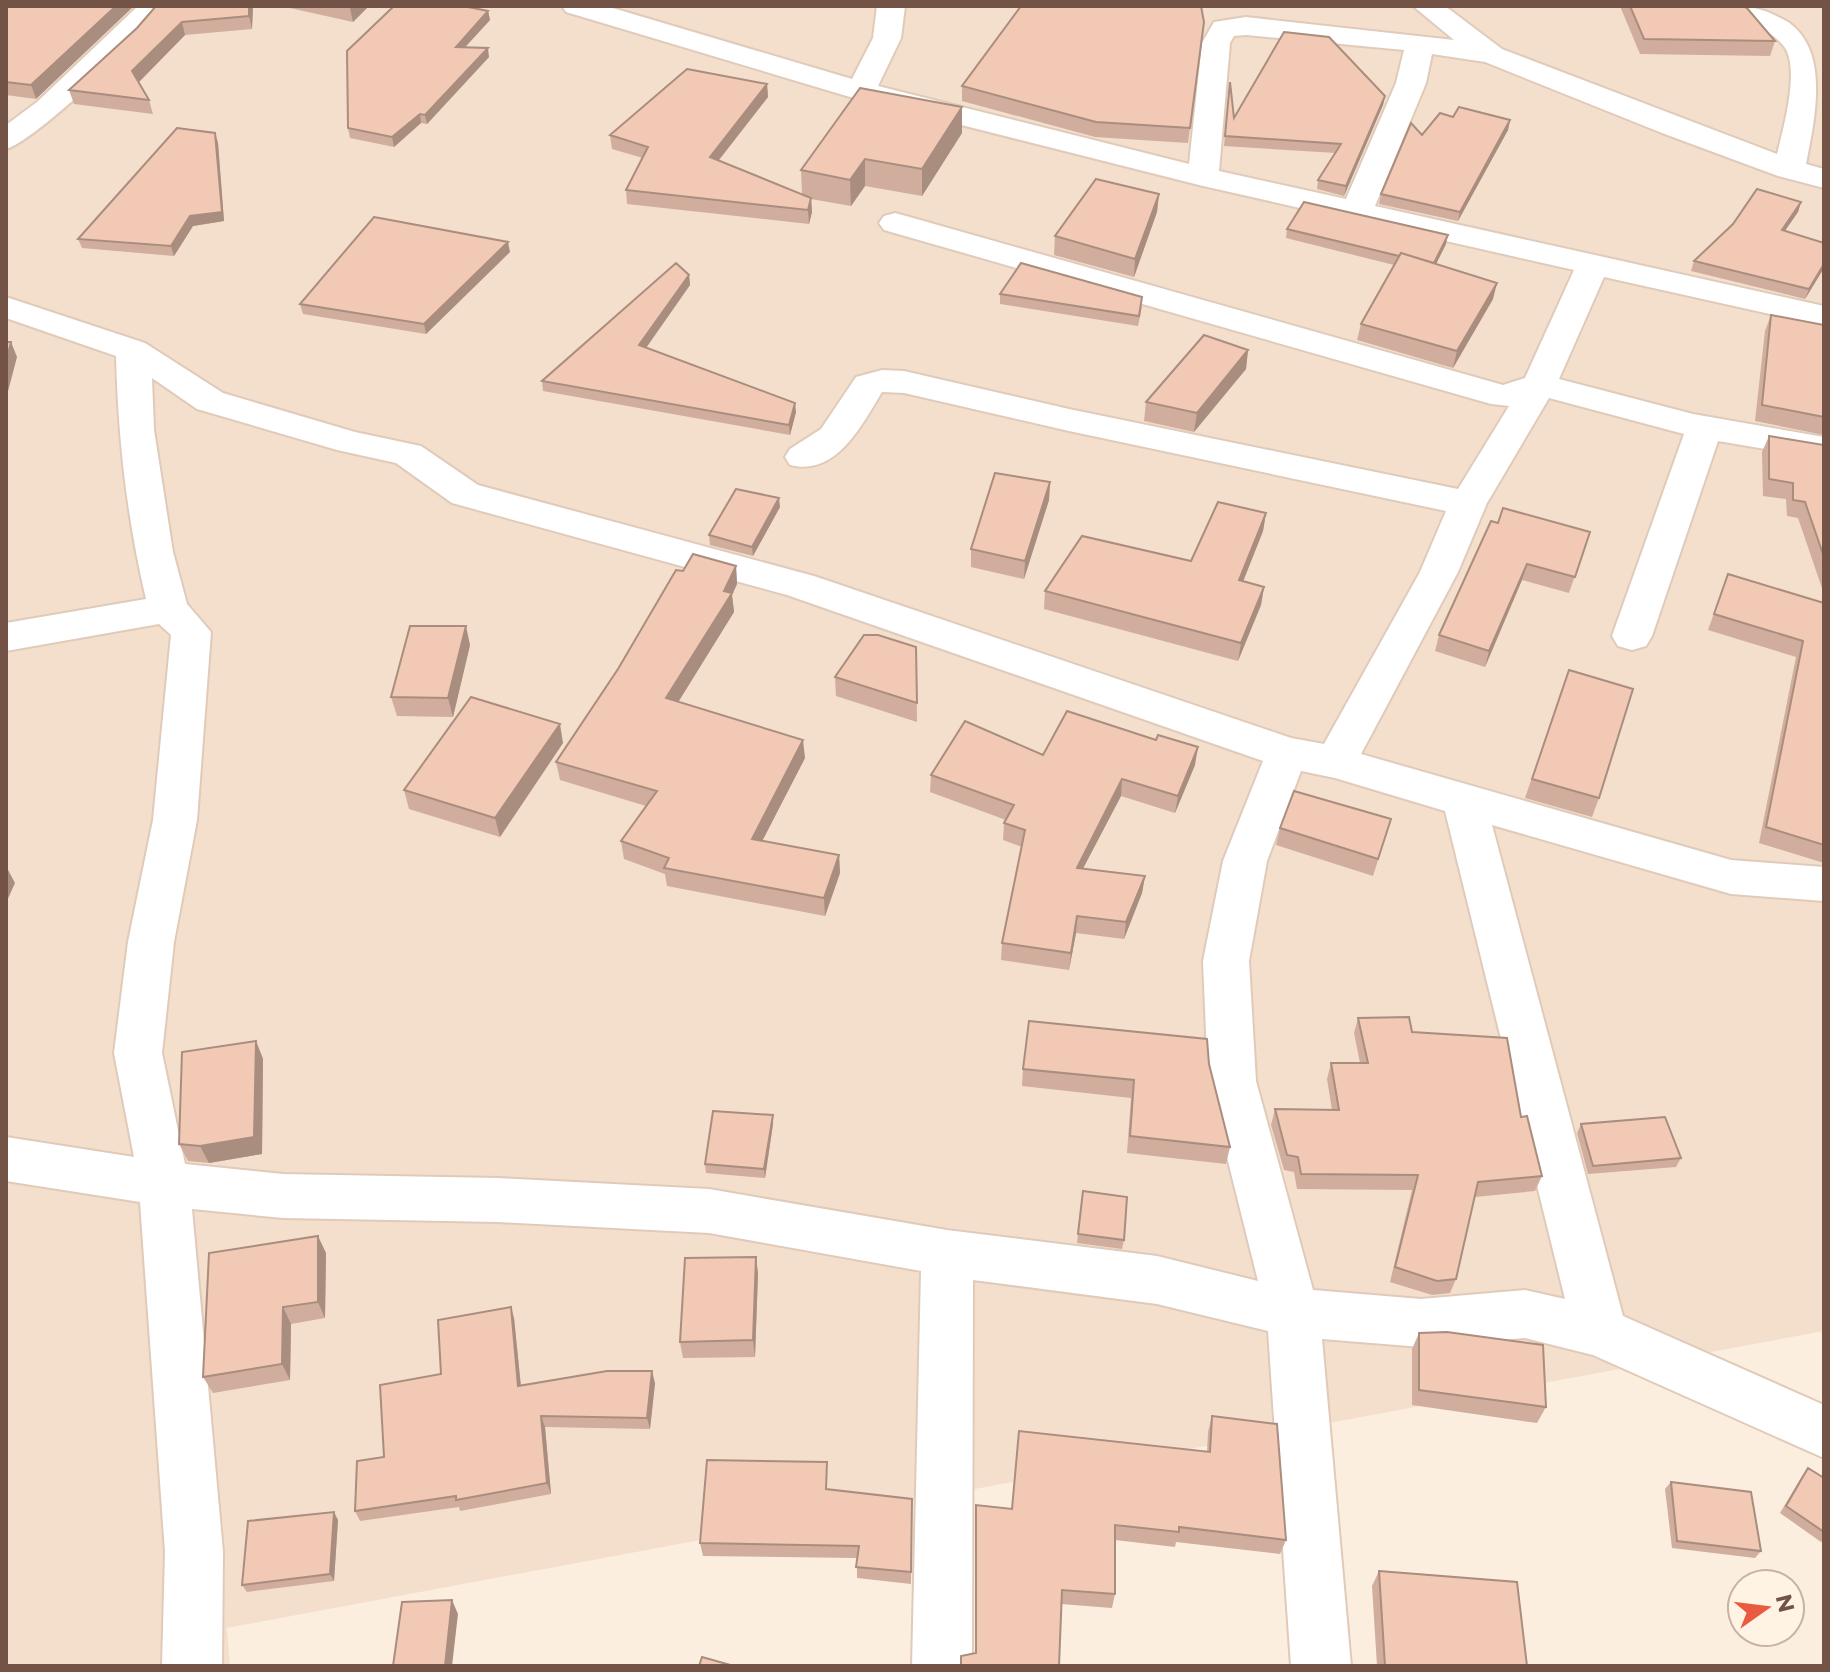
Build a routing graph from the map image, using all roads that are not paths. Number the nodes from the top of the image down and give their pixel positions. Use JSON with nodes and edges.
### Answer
{"nodes":[{"id":1,"x":154,"y":6,"type":"edge"},
{"id":2,"x":576,"y":6,"type":"edge"},
{"id":3,"x":891,"y":6,"type":"edge"},
{"id":4,"x":1427,"y":6,"type":"edge"},
{"id":5,"x":1738,"y":6,"type":"edge"},
{"id":6,"x":1420,"y":43,"type":"junction"},
{"id":7,"x":1492,"y":55,"type":"junction"},
{"id":8,"x":861,"y":91,"type":"junction"},
{"id":9,"x":6,"y":140,"type":"edge"},
{"id":10,"x":1789,"y":169,"type":"junction"},
{"id":11,"x":1203,"y":177,"type":"junction"},
{"id":12,"x":1824,"y":179,"type":"edge"},
{"id":13,"x":1357,"y":210,"type":"junction"},
{"id":14,"x":895,"y":223,"type":"dead end"},
{"id":15,"x":1593,"y":265,"type":"junction"},
{"id":16,"x":6,"y":307,"type":"edge"},
{"id":17,"x":1824,"y":316,"type":"edge"},
{"id":18,"x":133,"y":350,"type":"junction"},
{"id":19,"x":1539,"y":385,"type":"junction"},
{"id":20,"x":1704,"y":427,"type":"junction"},
{"id":21,"x":1824,"y":448,"type":"edge"},
{"id":22,"x":803,"y":457,"type":"dead end"},
{"id":23,"x":1468,"y":503,"type":"junction"},
{"id":24,"x":168,"y":609,"type":"junction"},
{"id":25,"x":1632,"y":636,"type":"dead end"},
{"id":26,"x":6,"y":637,"type":"edge"},
{"id":27,"x":1311,"y":758,"type":"junction"},
{"id":28,"x":1464,"y":800,"type":"junction"},
{"id":29,"x":1824,"y":884,"type":"edge"},
{"id":30,"x":6,"y":1159,"type":"edge"},
{"id":31,"x":164,"y":1184,"type":"junction"},
{"id":32,"x":947,"y":1253,"type":"junction"},
{"id":33,"x":1293,"y":1313,"type":"junction"},
{"id":34,"x":1600,"y":1332,"type":"junction"},
{"id":35,"x":1824,"y":1432,"type":"edge"},
{"id":36,"x":192,"y":1666,"type":"edge"},
{"id":37,"x":942,"y":1666,"type":"edge"},
{"id":38,"x":1321,"y":1666,"type":"edge"}],
"edges":[{"from":1,"to":9,"type":"street"},
{"from":2,"to":8,"type":"street"},
{"from":3,"to":8,"type":"street"},
{"from":4,"to":7,"type":"street"},
{"from":5,"to":10,"type":"street"},
{"from":6,"to":7,"type":"street"},
{"from":6,"to":11,"type":"street"},
{"from":6,"to":13,"type":"street"},
{"from":7,"to":10,"type":"street"},
{"from":8,"to":11,"type":"street"},
{"from":10,"to":12,"type":"street"},
{"from":11,"to":13,"type":"street"},
{"from":13,"to":15,"type":"street"},
{"from":14,"to":19,"type":"street"},
{"from":15,"to":17,"type":"street"},
{"from":15,"to":19,"type":"street"},
{"from":16,"to":18,"type":"street"},
{"from":18,"to":24,"type":"street"},
{"from":18,"to":27,"type":"street"},
{"from":19,"to":20,"type":"street"},
{"from":19,"to":23,"type":"street"},
{"from":20,"to":21,"type":"street"},
{"from":20,"to":25,"type":"street"},
{"from":22,"to":23,"type":"street"},
{"from":23,"to":27,"type":"street"},
{"from":24,"to":26,"type":"street"},
{"from":24,"to":31,"type":"street"},
{"from":27,"to":28,"type":"street"},
{"from":27,"to":33,"type":"street"},
{"from":28,"to":29,"type":"street"},
{"from":28,"to":34,"type":"street"},
{"from":30,"to":31,"type":"street"},
{"from":31,"to":32,"type":"street"},
{"from":31,"to":36,"type":"street"},
{"from":32,"to":33,"type":"street"},
{"from":32,"to":37,"type":"street"},
{"from":33,"to":34,"type":"street"},
{"from":33,"to":38,"type":"street"},
{"from":34,"to":35,"type":"street"}]}
